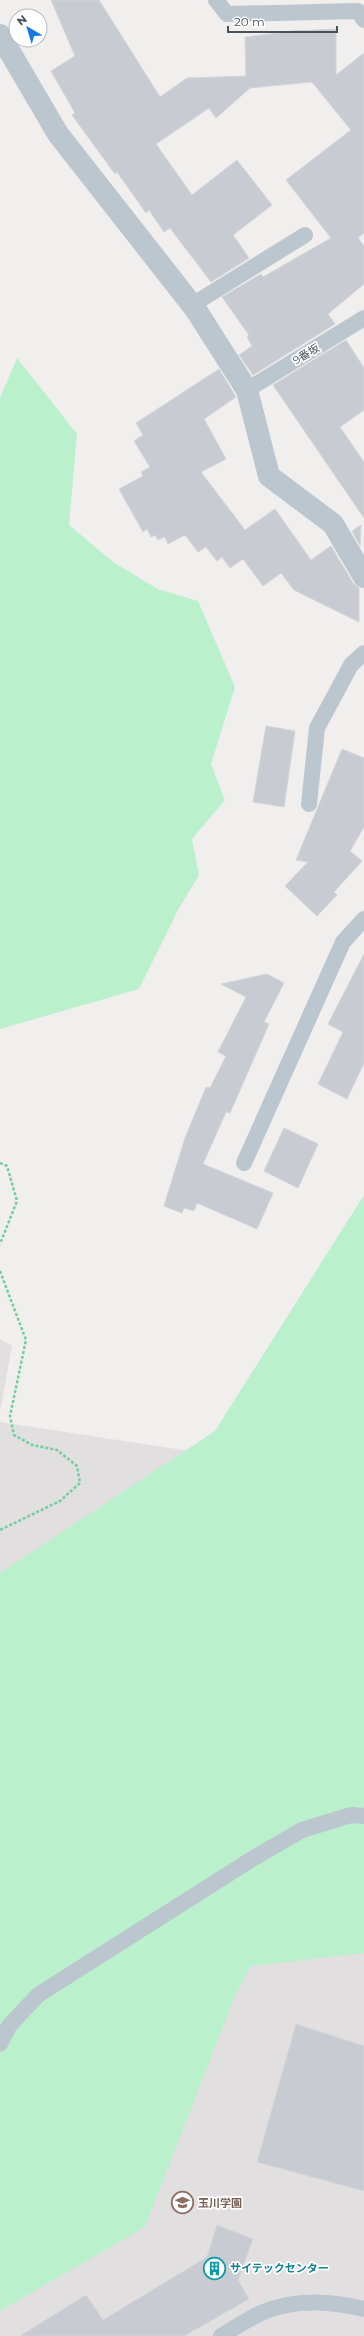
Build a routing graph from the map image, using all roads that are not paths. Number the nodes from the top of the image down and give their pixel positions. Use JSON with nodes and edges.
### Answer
{"nodes":[{"id":1,"x":216,"y":0,"type":"edge"},
{"id":2,"x":364,"y":20,"type":"edge"},
{"id":3,"x":0,"y":35,"type":"edge"},
{"id":4,"x":305,"y":235,"type":"dead end"},
{"id":5,"x":192,"y":305,"type":"junction"},
{"id":6,"x":364,"y":318,"type":"edge"},
{"id":7,"x":246,"y":390,"type":"junction"},
{"id":8,"x":364,"y":577,"type":"edge"},
{"id":9,"x":364,"y":653,"type":"edge"},
{"id":10,"x":309,"y":804,"type":"dead end"},
{"id":11,"x":364,"y":919,"type":"edge"},
{"id":12,"x":244,"y":1163,"type":"dead end"},
{"id":13,"x":364,"y":1816,"type":"edge"},
{"id":14,"x":0,"y":2044,"type":"edge"},
{"id":15,"x":364,"y":2309,"type":"edge"},
{"id":16,"x":222,"y":2336,"type":"edge"}],
"edges":[{"from":1,"to":2,"type":"lane"},
{"from":3,"to":5,"type":"street"},
{"from":4,"to":5,"type":"lane"},
{"from":5,"to":7,"type":"street"},
{"from":6,"to":7,"type":"lane","name":"9番坂"},
{"from":7,"to":8,"type":"street"},
{"from":9,"to":10,"type":"lane"},
{"from":11,"to":12,"type":"lane"},
{"from":13,"to":14,"type":"lane"},
{"from":15,"to":16,"type":"lane"}]}
